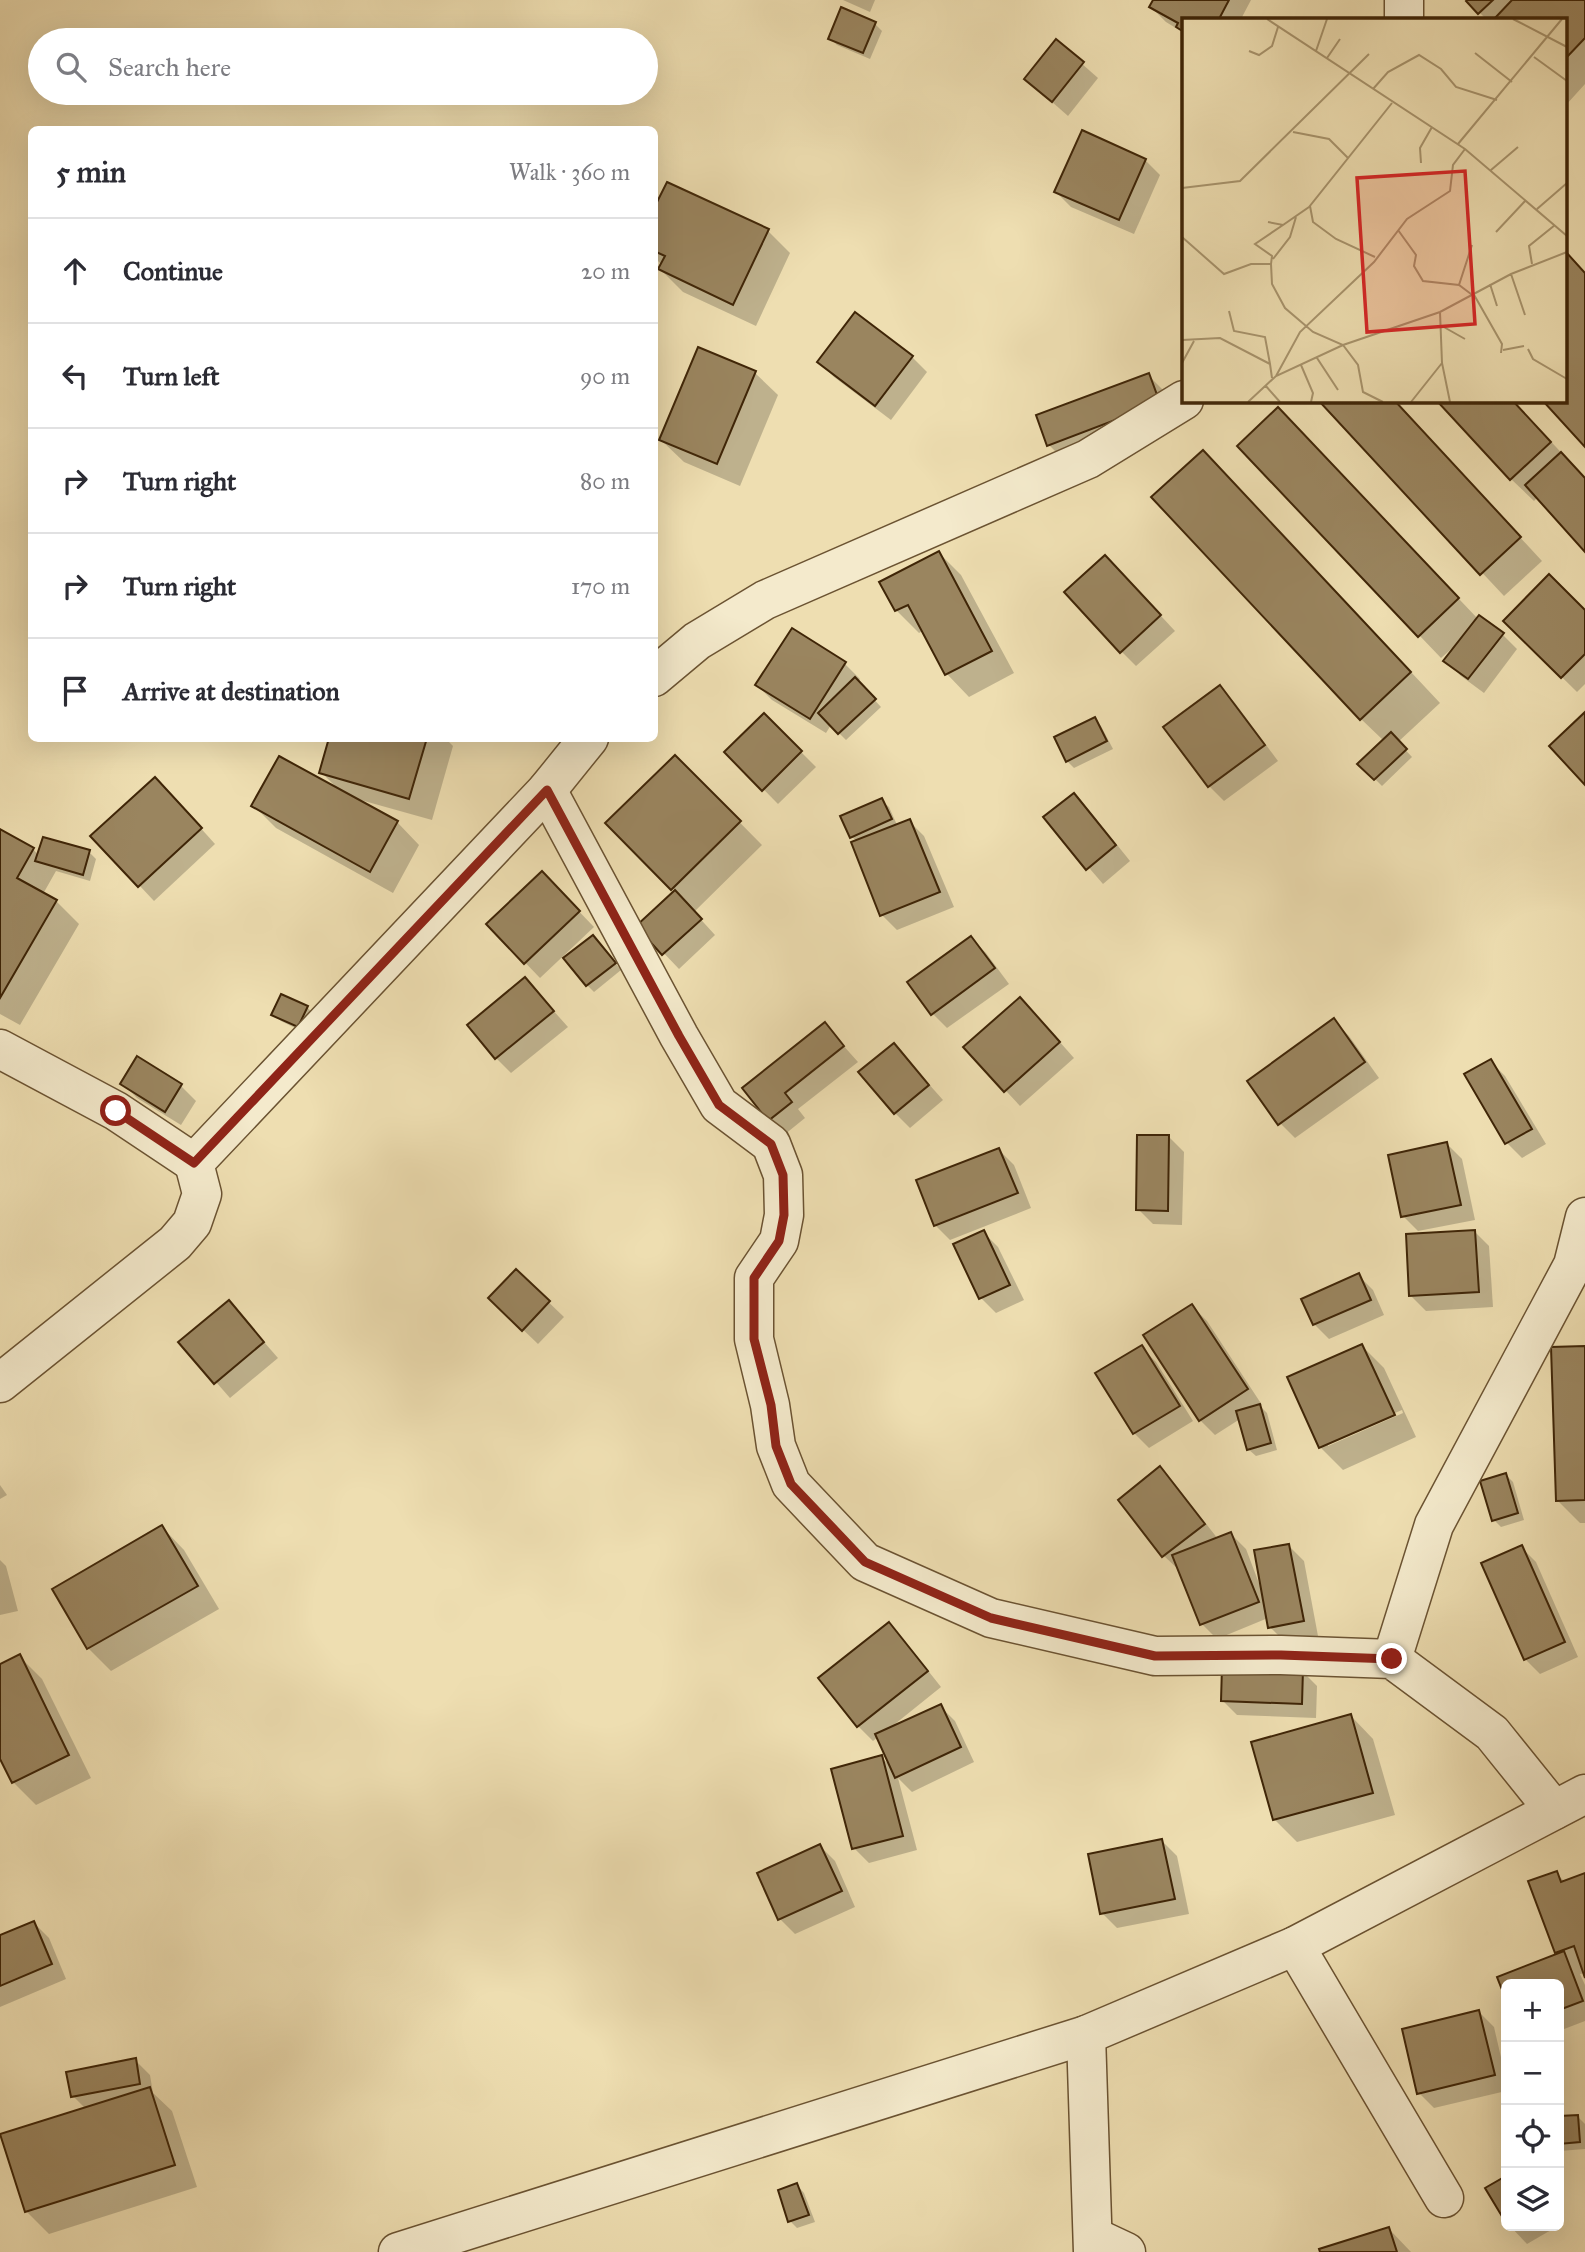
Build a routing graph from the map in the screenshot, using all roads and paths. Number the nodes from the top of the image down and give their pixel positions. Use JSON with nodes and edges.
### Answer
{"nodes":[{"id":1,"x":1404,"y":0,"type":"edge"},
{"id":2,"x":1404,"y":18,"type":"edge"},
{"id":3,"x":1182,"y":401,"type":"edge"},
{"id":4,"x":658,"y":674,"type":"edge"},
{"id":5,"x":586,"y":742,"type":"edge"},
{"id":6,"x":547,"y":790,"type":"junction"},
{"id":7,"x":0,"y":1049,"type":"edge"},
{"id":8,"x":194,"y":1163,"type":"junction"},
{"id":9,"x":1585,"y":1217,"type":"edge"},
{"id":10,"x":0,"y":1383,"type":"edge"},
{"id":11,"x":1392,"y":1659,"type":"junction"},
{"id":12,"x":1569,"y":1802,"type":"edge"},
{"id":13,"x":1295,"y":1946,"type":"junction"},
{"id":14,"x":1086,"y":2035,"type":"junction"},
{"id":15,"x":1444,"y":2198,"type":"dead end"},
{"id":16,"x":1104,"y":2247,"type":"edge"},
{"id":17,"x":398,"y":2252,"type":"edge"}],
"edges":[{"from":1,"to":2,"type":"street"},
{"from":3,"to":4,"type":"street"},
{"from":5,"to":6,"type":"street"},
{"from":6,"to":8,"type":"street"},
{"from":6,"to":11,"type":"street"},
{"from":7,"to":8,"type":"street"},
{"from":8,"to":10,"type":"street"},
{"from":9,"to":11,"type":"street"},
{"from":11,"to":12,"type":"street"},
{"from":12,"to":13,"type":"street"},
{"from":13,"to":14,"type":"street"},
{"from":13,"to":15,"type":"street"},
{"from":14,"to":16,"type":"street"},
{"from":14,"to":17,"type":"street"}]}
